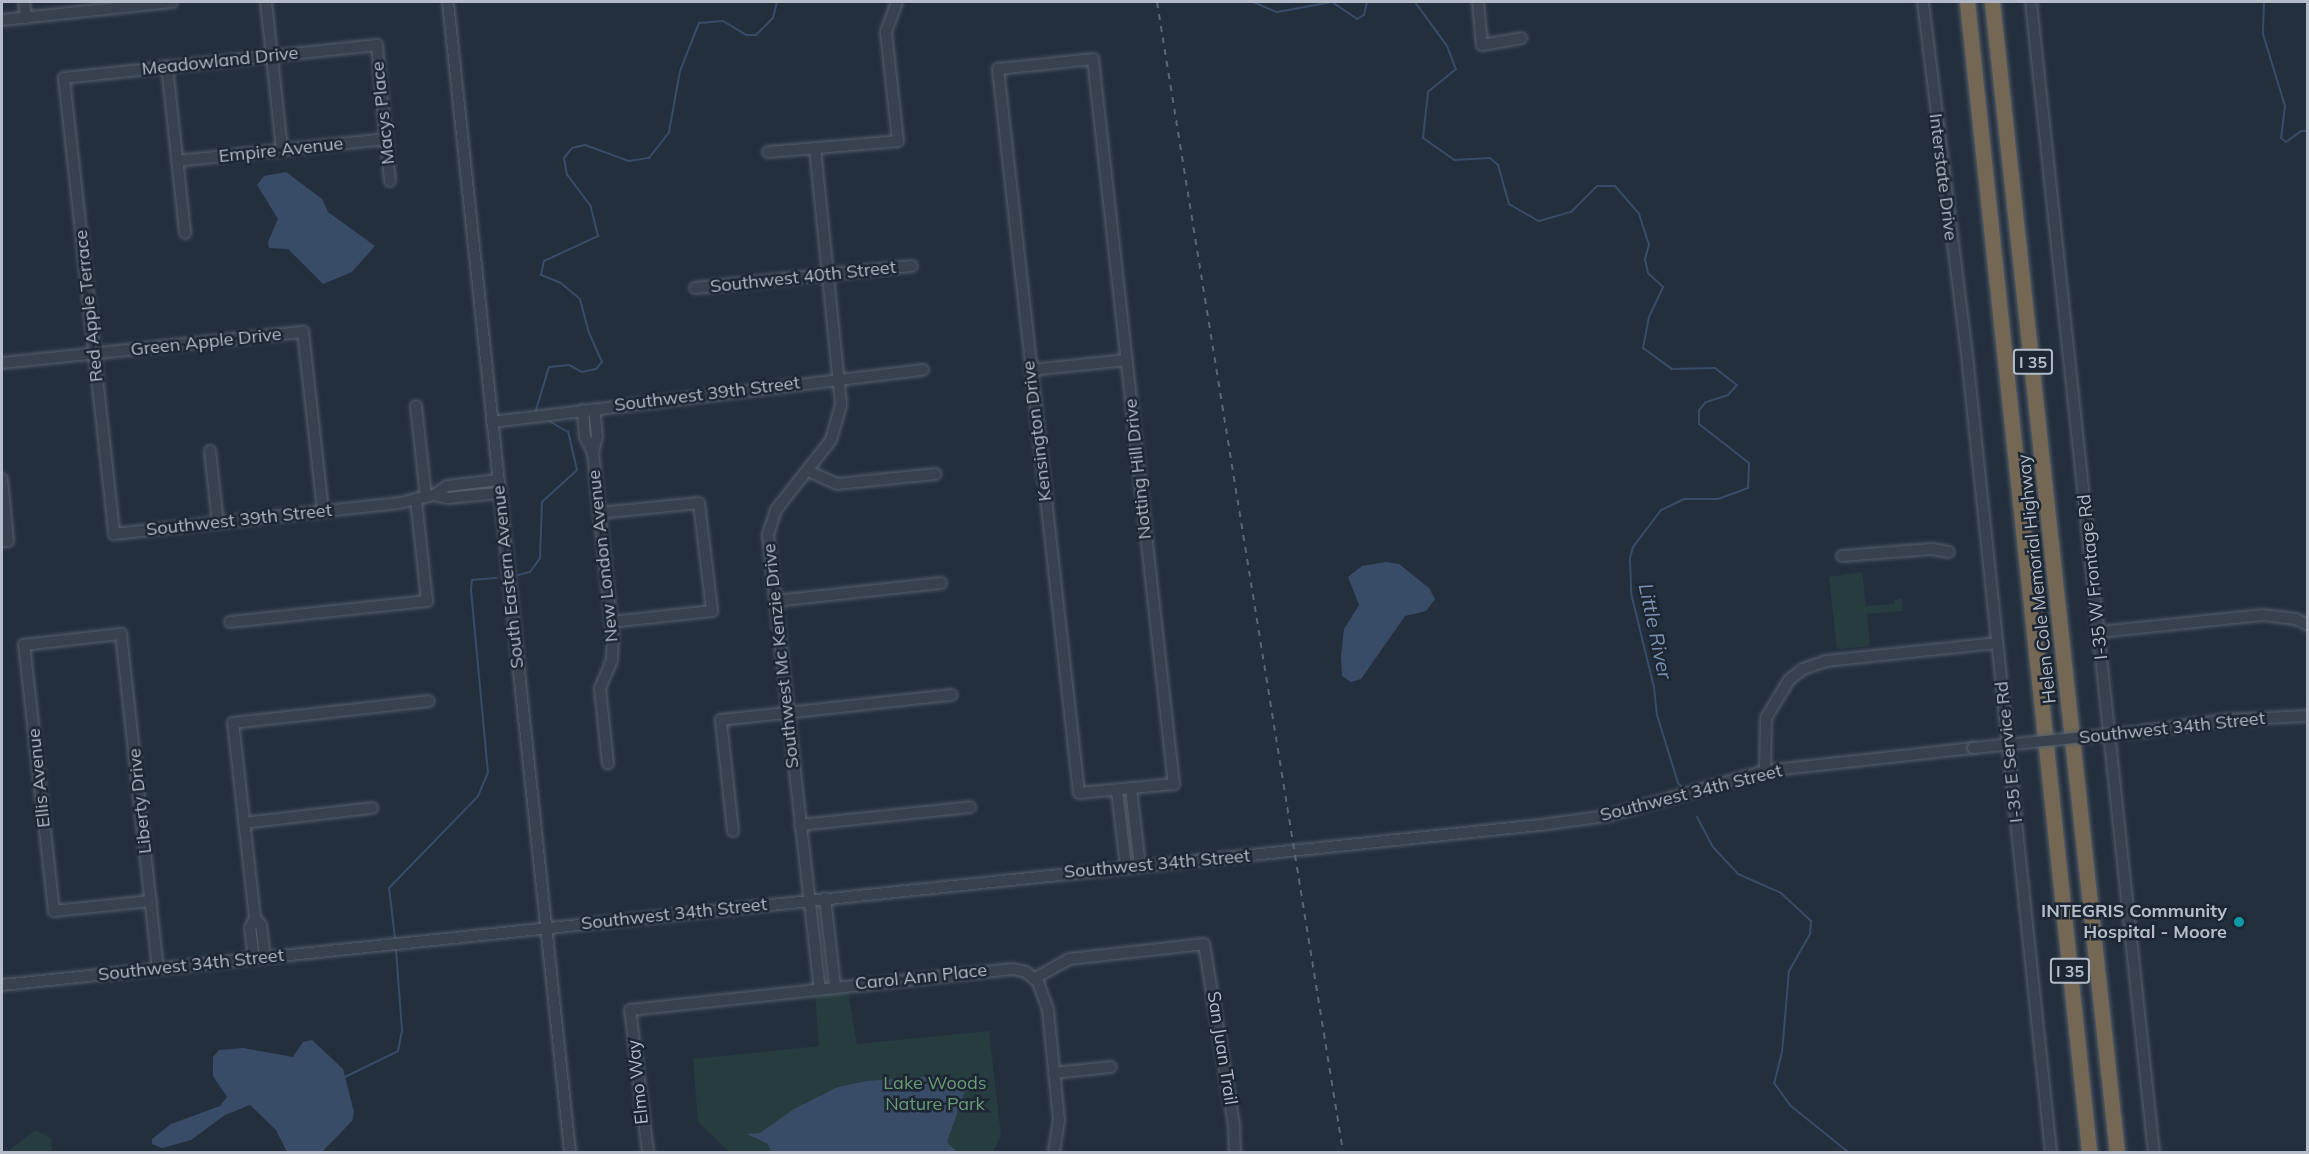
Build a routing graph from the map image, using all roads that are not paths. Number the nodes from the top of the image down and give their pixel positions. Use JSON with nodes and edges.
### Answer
{"nodes":[{"id":1,"x":24,"y":2,"type":"edge"},
{"id":2,"x":172,"y":2,"type":"edge"},
{"id":3,"x":266,"y":2,"type":"edge"},
{"id":4,"x":448,"y":2,"type":"edge"},
{"id":5,"x":897,"y":2,"type":"edge"},
{"id":6,"x":1478,"y":2,"type":"edge"},
{"id":7,"x":1923,"y":2,"type":"edge"},
{"id":8,"x":1967,"y":2,"type":"edge"},
{"id":9,"x":1992,"y":2,"type":"edge"},
{"id":10,"x":2031,"y":2,"type":"edge"},
{"id":11,"x":26,"y":18,"type":"junction"},
{"id":12,"x":2,"y":20,"type":"edge"},
{"id":13,"x":1521,"y":38,"type":"dead end"},
{"id":14,"x":376,"y":45,"type":"joint"},
{"id":15,"x":272,"y":55,"type":"junction"},
{"id":16,"x":1093,"y":59,"type":"joint"},
{"id":17,"x":167,"y":66,"type":"junction"},
{"id":18,"x":64,"y":78,"type":"joint"},
{"id":19,"x":386,"y":139,"type":"junction"},
{"id":20,"x":815,"y":148,"type":"junction"},
{"id":21,"x":282,"y":150,"type":"junction"},
{"id":22,"x":768,"y":152,"type":"dead end"},
{"id":23,"x":177,"y":160,"type":"junction"},
{"id":24,"x":390,"y":182,"type":"dead end"},
{"id":25,"x":185,"y":233,"type":"dead end"},
{"id":26,"x":912,"y":266,"type":"dead end"},
{"id":27,"x":828,"y":275,"type":"junction"},
{"id":28,"x":695,"y":288,"type":"dead end"},
{"id":29,"x":1966,"y":352,"type":"joint"},
{"id":30,"x":94,"y":354,"type":"junction"},
{"id":31,"x":1126,"y":360,"type":"junction"},
{"id":32,"x":2,"y":363,"type":"edge"},
{"id":33,"x":923,"y":370,"type":"dead end"},
{"id":34,"x":1030,"y":370,"type":"junction"},
{"id":35,"x":840,"y":379,"type":"junction"},
{"id":36,"x":416,"y":406,"type":"dead end"},
{"id":37,"x":588,"y":409,"type":"junction"},
{"id":38,"x":492,"y":422,"type":"junction"},
{"id":39,"x":210,"y":451,"type":"dead end"},
{"id":40,"x":808,"y":471,"type":"junction"},
{"id":41,"x":935,"y":474,"type":"dead end"},
{"id":42,"x":2,"y":479,"type":"edge"},
{"id":43,"x":498,"y":480,"type":"junction"},
{"id":44,"x":499,"y":493,"type":"junction"},
{"id":45,"x":426,"y":497,"type":"junction"},
{"id":46,"x":323,"y":511,"type":"junction"},
{"id":47,"x":599,"y":513,"type":"junction"},
{"id":48,"x":218,"y":523,"type":"junction"},
{"id":49,"x":114,"y":534,"type":"joint"},
{"id":50,"x":5,"y":541,"type":"edge"},
{"id":51,"x":1949,"y":552,"type":"dead end"},
{"id":52,"x":1842,"y":556,"type":"dead end"},
{"id":53,"x":941,"y":583,"type":"dead end"},
{"id":54,"x":775,"y":601,"type":"junction"},
{"id":55,"x":230,"y":622,"type":"dead end"},
{"id":56,"x":612,"y":622,"type":"junction"},
{"id":57,"x":2307,"y":625,"type":"edge"},
{"id":58,"x":2099,"y":632,"type":"junction"},
{"id":59,"x":1997,"y":643,"type":"junction"},
{"id":60,"x":24,"y":645,"type":"joint"},
{"id":61,"x":952,"y":695,"type":"dead end"},
{"id":62,"x":429,"y":702,"type":"dead end"},
{"id":63,"x":787,"y":712,"type":"junction"},
{"id":64,"x":2307,"y":716,"type":"edge"},
{"id":65,"x":608,"y":764,"type":"dead end"},
{"id":66,"x":1765,"y":771,"type":"junction"},
{"id":67,"x":1131,"y":789,"type":"junction"},
{"id":68,"x":1117,"y":791,"type":"junction"},
{"id":69,"x":1078,"y":793,"type":"joint"},
{"id":70,"x":970,"y":807,"type":"dead end"},
{"id":71,"x":372,"y":808,"type":"dead end"},
{"id":72,"x":244,"y":823,"type":"junction"},
{"id":73,"x":800,"y":825,"type":"junction"},
{"id":74,"x":733,"y":831,"type":"dead end"},
{"id":75,"x":1140,"y":866,"type":"junction"},
{"id":76,"x":1126,"y":867,"type":"junction"},
{"id":77,"x":825,"y":898,"type":"junction"},
{"id":78,"x":809,"y":899,"type":"junction"},
{"id":79,"x":151,"y":901,"type":"junction"},
{"id":80,"x":544,"y":928,"type":"junction"},
{"id":81,"x":260,"y":958,"type":"junction"},
{"id":82,"x":158,"y":968,"type":"junction"},
{"id":83,"x":1035,"y":978,"type":"junction"},
{"id":84,"x":2,"y":985,"type":"edge"},
{"id":85,"x":835,"y":986,"type":"junction"},
{"id":86,"x":820,"y":988,"type":"junction"},
{"id":87,"x":630,"y":1010,"type":"joint"},
{"id":88,"x":1111,"y":1066,"type":"dead end"},
{"id":89,"x":1054,"y":1073,"type":"junction"},
{"id":90,"x":570,"y":1152,"type":"edge"},
{"id":91,"x":648,"y":1152,"type":"edge"},
{"id":92,"x":1054,"y":1152,"type":"edge"},
{"id":93,"x":1235,"y":1152,"type":"edge"},
{"id":94,"x":2051,"y":1152,"type":"edge"},
{"id":95,"x":2089,"y":1152,"type":"edge"},
{"id":96,"x":2117,"y":1152,"type":"edge"},
{"id":97,"x":2154,"y":1152,"type":"edge"}],
"edges":[{"from":1,"to":11,"type":"street"},
{"from":2,"to":11,"type":"street"},
{"from":3,"to":15,"type":"street"},
{"from":4,"to":38,"type":"street","name":"South Eastern Avenue"},
{"from":5,"to":20,"type":"street"},
{"from":6,"to":13,"type":"street"},
{"from":7,"to":29,"type":"street","name":"Interstate Drive"},
{"from":8,"to":95,"type":"highway","name":"Helen Cole Memorial Highway","number":"I 35"},
{"from":9,"to":96,"type":"highway","name":"Helen Cole Memorial Highway","number":"I 35"},
{"from":10,"to":58,"type":"street","name":"I-35 W Frontage Rd"},
{"from":11,"to":12,"type":"street"},
{"from":14,"to":15,"type":"street","name":"Meadowland Drive"},
{"from":14,"to":19,"type":"street","name":"Macys Place"},
{"from":15,"to":17,"type":"street","name":"Meadowland Drive"},
{"from":15,"to":21,"type":"street"},
{"from":16,"to":31,"type":"street","name":"Notting Hill Drive"},
{"from":16,"to":34,"type":"street","name":"Kensington Drive"},
{"from":17,"to":18,"type":"street","name":"Meadowland Drive"},
{"from":17,"to":23,"type":"street"},
{"from":18,"to":30,"type":"street","name":"Red Apple Terrace"},
{"from":19,"to":21,"type":"street","name":"Empire Avenue"},
{"from":19,"to":24,"type":"street","name":"Macys Place"},
{"from":20,"to":22,"type":"street"},
{"from":20,"to":27,"type":"street","name":"Southwest Mc Kenzie Drive"},
{"from":21,"to":23,"type":"street","name":"Empire Avenue"},
{"from":23,"to":25,"type":"street"},
{"from":26,"to":27,"type":"street","name":"Southwest 40th Street"},
{"from":27,"to":28,"type":"street","name":"Southwest 40th Street"},
{"from":27,"to":35,"type":"street","name":"Southwest Mc Kenzie Drive"},
{"from":29,"to":59,"type":"street","name":"I-35 E Service Rd"},
{"from":30,"to":32,"type":"street","name":"Green Apple Drive"},
{"from":30,"to":46,"type":"street","name":"Green Apple Drive"},
{"from":30,"to":49,"type":"street","name":"Red Apple Terrace"},
{"from":31,"to":34,"type":"street"},
{"from":31,"to":67,"type":"street","name":"Notting Hill Drive"},
{"from":33,"to":35,"type":"street","name":"Southwest 39th Street"},
{"from":34,"to":69,"type":"street","name":"Kensington Drive"},
{"from":35,"to":37,"type":"street","name":"Southwest 39th Street"},
{"from":35,"to":40,"type":"street","name":"Southwest Mc Kenzie Drive"},
{"from":36,"to":45,"type":"street"},
{"from":37,"to":38,"type":"street","name":"Southwest 39th Street"},
{"from":37,"to":47,"type":"street","name":"New London Avenue"},
{"from":38,"to":43,"type":"street","name":"South Eastern Avenue"},
{"from":39,"to":48,"type":"street"},
{"from":40,"to":41,"type":"street"},
{"from":40,"to":54,"type":"street","name":"Southwest Mc Kenzie Drive"},
{"from":42,"to":50,"type":"street"},
{"from":43,"to":44,"type":"street","name":"South Eastern Avenue"},
{"from":43,"to":45,"type":"street","name":"Southwest 39th Street"},
{"from":44,"to":45,"type":"street","name":"Southwest 39th Street"},
{"from":44,"to":80,"type":"street","name":"South Eastern Avenue"},
{"from":45,"to":46,"type":"street","name":"Southwest 39th Street"},
{"from":45,"to":55,"type":"street"},
{"from":46,"to":48,"type":"street","name":"Southwest 39th Street"},
{"from":47,"to":56,"type":"street","name":"New London Avenue"},
{"from":47,"to":56,"type":"street"},
{"from":48,"to":49,"type":"street","name":"Southwest 39th Street"},
{"from":51,"to":52,"type":"street"},
{"from":53,"to":54,"type":"street"},
{"from":54,"to":63,"type":"street","name":"Southwest Mc Kenzie Drive"},
{"from":56,"to":65,"type":"street","name":"New London Avenue"},
{"from":57,"to":58,"type":"street"},
{"from":58,"to":97,"type":"street","name":"I-35 W Frontage Rd"},
{"from":59,"to":66,"type":"street"},
{"from":59,"to":94,"type":"street","name":"I-35 E Service Rd"},
{"from":60,"to":79,"type":"street","name":"Ellis Avenue"},
{"from":60,"to":79,"type":"street","name":"Liberty Drive"},
{"from":61,"to":63,"type":"street"},
{"from":62,"to":72,"type":"street"},
{"from":63,"to":73,"type":"street","name":"Southwest Mc Kenzie Drive"},
{"from":63,"to":74,"type":"street"},
{"from":64,"to":66,"type":"street","name":"Southwest 34th Street","bridge":true},
{"from":66,"to":75,"type":"street","name":"Southwest 34th Street"},
{"from":67,"to":68,"type":"street","name":"Notting Hill Drive"},
{"from":67,"to":75,"type":"street"},
{"from":68,"to":69,"type":"street","name":"Notting Hill Drive"},
{"from":68,"to":76,"type":"street"},
{"from":70,"to":73,"type":"street"},
{"from":71,"to":72,"type":"street"},
{"from":72,"to":81,"type":"street"},
{"from":73,"to":78,"type":"street","name":"Southwest Mc Kenzie Drive"},
{"from":75,"to":76,"type":"street","name":"Southwest 34th Street"},
{"from":76,"to":77,"type":"street","name":"Southwest 34th Street"},
{"from":77,"to":78,"type":"street","name":"Southwest 34th Street"},
{"from":77,"to":85,"type":"street"},
{"from":78,"to":80,"type":"street","name":"Southwest 34th Street"},
{"from":78,"to":86,"type":"street","name":"Southwest Mc Kenzie Drive"},
{"from":79,"to":82,"type":"street","name":"Liberty Drive"},
{"from":80,"to":81,"type":"street","name":"Southwest 34th Street"},
{"from":80,"to":90,"type":"street","name":"South Eastern Avenue"},
{"from":81,"to":82,"type":"street","name":"Southwest 34th Street"},
{"from":82,"to":84,"type":"street","name":"Southwest 34th Street"},
{"from":83,"to":85,"type":"street","name":"Carol Ann Place"},
{"from":83,"to":89,"type":"street"},
{"from":83,"to":93,"type":"street","name":"San Juan Trail"},
{"from":85,"to":86,"type":"street","name":"Carol Ann Place"},
{"from":86,"to":87,"type":"street","name":"Carol Ann Place"},
{"from":87,"to":91,"type":"street","name":"Elmo Way"},
{"from":88,"to":89,"type":"street"},
{"from":89,"to":92,"type":"street"}]}
